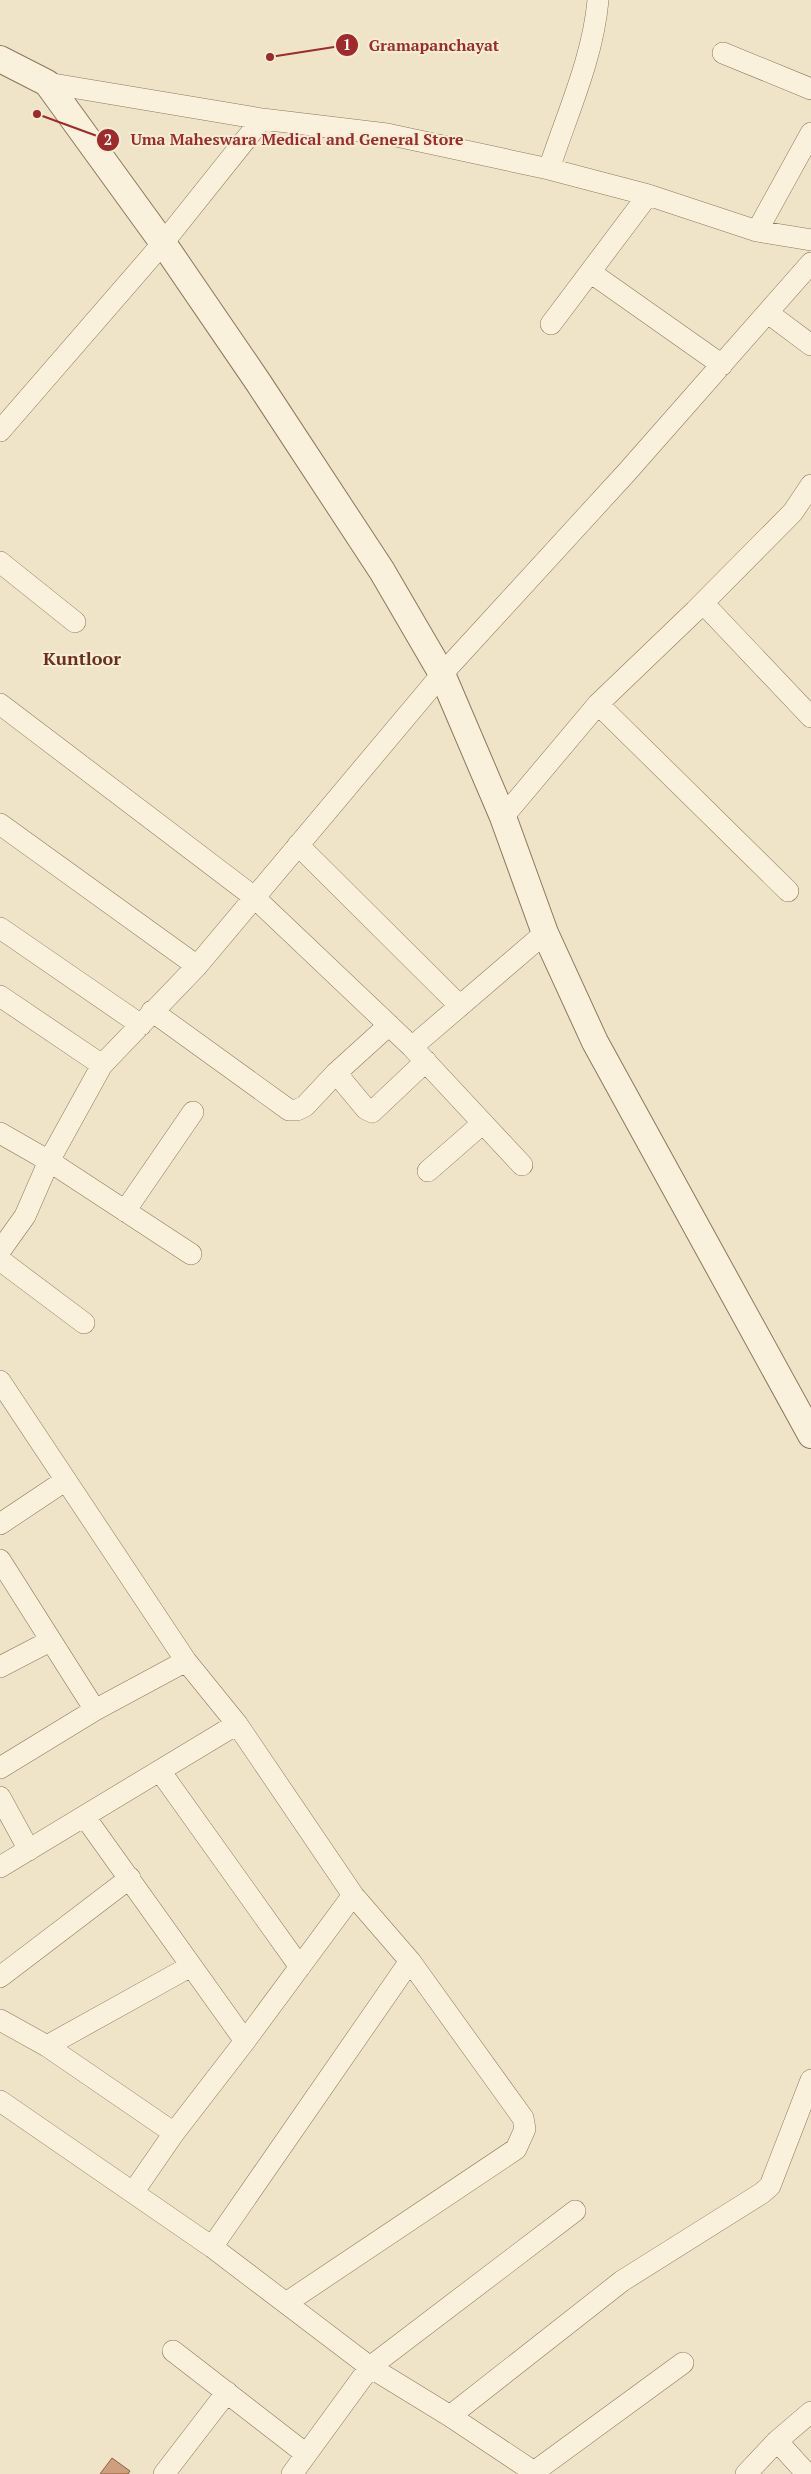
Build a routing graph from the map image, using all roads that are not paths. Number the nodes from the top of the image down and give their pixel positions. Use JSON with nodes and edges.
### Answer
{"nodes":[{"id":1,"x":598,"y":0,"type":"edge"},
{"id":2,"x":723,"y":53,"type":"dead end"},
{"id":3,"x":0,"y":59,"type":"edge"},
{"id":4,"x":47,"y":83,"type":"junction"},
{"id":5,"x":811,"y":89,"type":"edge"},
{"id":6,"x":262,"y":119,"type":"junction"},
{"id":7,"x":811,"y":133,"type":"edge"},
{"id":8,"x":549,"y":169,"type":"junction"},
{"id":9,"x":648,"y":195,"type":"junction"},
{"id":10,"x":758,"y":231,"type":"junction"},
{"id":11,"x":811,"y":240,"type":"edge"},
{"id":12,"x":163,"y":243,"type":"junction"},
{"id":13,"x":811,"y":263,"type":"edge"},
{"id":14,"x":590,"y":272,"type":"junction"},
{"id":15,"x":768,"y":313,"type":"junction"},
{"id":16,"x":551,"y":324,"type":"dead end"},
{"id":17,"x":811,"y":346,"type":"edge"},
{"id":18,"x":722,"y":365,"type":"junction"},
{"id":19,"x":0,"y":431,"type":"edge"},
{"id":20,"x":808,"y":497,"type":"edge"},
{"id":21,"x":0,"y":562,"type":"edge"},
{"id":22,"x":703,"y":603,"type":"junction"},
{"id":23,"x":75,"y":622,"type":"dead end"},
{"id":24,"x":442,"y":674,"type":"junction"},
{"id":25,"x":0,"y":704,"type":"edge"},
{"id":26,"x":598,"y":704,"type":"junction"},
{"id":27,"x":811,"y":717,"type":"edge"},
{"id":28,"x":502,"y":817,"type":"junction"},
{"id":29,"x":0,"y":824,"type":"edge"},
{"id":30,"x":298,"y":844,"type":"junction"},
{"id":31,"x":788,"y":891,"type":"dead end"},
{"id":32,"x":254,"y":897,"type":"junction"},
{"id":33,"x":0,"y":928,"type":"edge"},
{"id":34,"x":545,"y":933,"type":"junction"},
{"id":35,"x":197,"y":966,"type":"junction"},
{"id":36,"x":0,"y":996,"type":"edge"},
{"id":37,"x":460,"y":1006,"type":"junction"},
{"id":38,"x":147,"y":1018,"type":"junction"},
{"id":39,"x":389,"y":1025,"type":"junction"},
{"id":40,"x":419,"y":1054,"type":"junction"},
{"id":41,"x":102,"y":1065,"type":"junction"},
{"id":42,"x":336,"y":1073,"type":"junction"},
{"id":43,"x":193,"y":1112,"type":"dead end"},
{"id":44,"x":483,"y":1123,"type":"junction"},
{"id":45,"x":0,"y":1133,"type":"edge"},
{"id":46,"x":49,"y":1160,"type":"junction"},
{"id":47,"x":522,"y":1165,"type":"dead end"},
{"id":48,"x":428,"y":1171,"type":"dead end"},
{"id":49,"x":125,"y":1211,"type":"junction"},
{"id":50,"x":0,"y":1251,"type":"edge"},
{"id":51,"x":191,"y":1254,"type":"dead end"},
{"id":52,"x":0,"y":1260,"type":"edge"},
{"id":53,"x":84,"y":1323,"type":"dead end"},
{"id":54,"x":0,"y":1382,"type":"edge"},
{"id":55,"x":811,"y":1435,"type":"edge"},
{"id":56,"x":66,"y":1480,"type":"junction"},
{"id":57,"x":0,"y":1524,"type":"edge"},
{"id":58,"x":0,"y":1560,"type":"edge"},
{"id":59,"x":50,"y":1640,"type":"junction"},
{"id":60,"x":186,"y":1662,"type":"junction"},
{"id":61,"x":0,"y":1667,"type":"edge"},
{"id":62,"x":95,"y":1710,"type":"junction"},
{"id":63,"x":237,"y":1724,"type":"junction"},
{"id":64,"x":0,"y":1768,"type":"edge"},
{"id":65,"x":160,"y":1770,"type":"junction"},
{"id":66,"x":0,"y":1797,"type":"edge"},
{"id":67,"x":85,"y":1817,"type":"junction"},
{"id":68,"x":29,"y":1850,"type":"junction"},
{"id":69,"x":0,"y":1867,"type":"edge"},
{"id":70,"x":130,"y":1878,"type":"junction"},
{"id":71,"x":352,"y":1895,"type":"junction"},
{"id":72,"x":410,"y":1961,"type":"junction"},
{"id":73,"x":192,"y":1966,"type":"junction"},
{"id":74,"x":300,"y":1967,"type":"junction"},
{"id":75,"x":0,"y":1977,"type":"edge"},
{"id":76,"x":0,"y":2020,"type":"edge"},
{"id":77,"x":245,"y":2041,"type":"junction"},
{"id":78,"x":47,"y":2046,"type":"junction"},
{"id":79,"x":811,"y":2080,"type":"edge"},
{"id":80,"x":0,"y":2101,"type":"edge"},
{"id":81,"x":174,"y":2133,"type":"junction"},
{"id":82,"x":134,"y":2192,"type":"junction"},
{"id":83,"x":575,"y":2211,"type":"dead end"},
{"id":84,"x":212,"y":2247,"type":"junction"},
{"id":85,"x":286,"y":2303,"type":"junction"},
{"id":86,"x":174,"y":2351,"type":"dead end"},
{"id":87,"x":683,"y":2363,"type":"dead end"},
{"id":88,"x":370,"y":2367,"type":"junction"},
{"id":89,"x":226,"y":2392,"type":"junction"},
{"id":90,"x":811,"y":2412,"type":"edge"},
{"id":91,"x":450,"y":2416,"type":"junction"},
{"id":92,"x":777,"y":2441,"type":"junction"},
{"id":93,"x":301,"y":2467,"type":"edge"},
{"id":94,"x":536,"y":2473,"type":"edge"},
{"id":95,"x":164,"y":2474,"type":"edge"},
{"id":96,"x":746,"y":2474,"type":"edge"},
{"id":97,"x":807,"y":2474,"type":"edge"}],
"edges":[{"from":1,"to":8,"type":"street"},
{"from":2,"to":5,"type":"street"},
{"from":3,"to":4,"type":"street"},
{"from":4,"to":6,"type":"street"},
{"from":4,"to":12,"type":"street"},
{"from":6,"to":8,"type":"street"},
{"from":6,"to":12,"type":"street"},
{"from":7,"to":10,"type":"street"},
{"from":8,"to":9,"type":"street"},
{"from":9,"to":10,"type":"street"},
{"from":9,"to":14,"type":"street"},
{"from":10,"to":11,"type":"street"},
{"from":12,"to":19,"type":"street"},
{"from":12,"to":24,"type":"street"},
{"from":13,"to":15,"type":"street"},
{"from":14,"to":16,"type":"street"},
{"from":14,"to":18,"type":"street"},
{"from":15,"to":17,"type":"street"},
{"from":15,"to":18,"type":"street"},
{"from":18,"to":24,"type":"street"},
{"from":20,"to":22,"type":"street"},
{"from":21,"to":23,"type":"street"},
{"from":22,"to":26,"type":"street"},
{"from":22,"to":27,"type":"street"},
{"from":24,"to":28,"type":"street"},
{"from":24,"to":30,"type":"street"},
{"from":25,"to":32,"type":"street"},
{"from":26,"to":28,"type":"street"},
{"from":26,"to":31,"type":"street"},
{"from":28,"to":34,"type":"street"},
{"from":29,"to":35,"type":"street"},
{"from":30,"to":32,"type":"street"},
{"from":30,"to":37,"type":"street"},
{"from":32,"to":35,"type":"street"},
{"from":32,"to":39,"type":"street"},
{"from":33,"to":38,"type":"street"},
{"from":34,"to":37,"type":"street"},
{"from":34,"to":55,"type":"street"},
{"from":35,"to":38,"type":"street"},
{"from":36,"to":41,"type":"street"},
{"from":37,"to":40,"type":"street"},
{"from":38,"to":41,"type":"street"},
{"from":38,"to":42,"type":"street"},
{"from":39,"to":40,"type":"street"},
{"from":39,"to":42,"type":"street"},
{"from":40,"to":42,"type":"street"},
{"from":40,"to":44,"type":"street"},
{"from":41,"to":46,"type":"street"},
{"from":43,"to":49,"type":"street"},
{"from":44,"to":47,"type":"street"},
{"from":44,"to":48,"type":"street"},
{"from":45,"to":46,"type":"street"},
{"from":46,"to":49,"type":"street"},
{"from":46,"to":50,"type":"street"},
{"from":49,"to":51,"type":"street"},
{"from":52,"to":53,"type":"street"},
{"from":54,"to":56,"type":"street"},
{"from":56,"to":57,"type":"street"},
{"from":56,"to":60,"type":"street"},
{"from":58,"to":59,"type":"street"},
{"from":59,"to":61,"type":"street"},
{"from":59,"to":62,"type":"street"},
{"from":60,"to":62,"type":"street"},
{"from":60,"to":63,"type":"street"},
{"from":62,"to":64,"type":"street"},
{"from":63,"to":65,"type":"street"},
{"from":63,"to":71,"type":"street"},
{"from":65,"to":67,"type":"street"},
{"from":65,"to":74,"type":"street"},
{"from":66,"to":68,"type":"street"},
{"from":67,"to":68,"type":"street"},
{"from":67,"to":70,"type":"street"},
{"from":68,"to":69,"type":"street"},
{"from":70,"to":73,"type":"street"},
{"from":70,"to":75,"type":"street"},
{"from":71,"to":72,"type":"street"},
{"from":71,"to":74,"type":"street"},
{"from":72,"to":84,"type":"street"},
{"from":72,"to":85,"type":"street"},
{"from":73,"to":77,"type":"street"},
{"from":73,"to":78,"type":"street"},
{"from":74,"to":77,"type":"street"},
{"from":76,"to":78,"type":"street"},
{"from":77,"to":81,"type":"street"},
{"from":78,"to":81,"type":"street"},
{"from":79,"to":91,"type":"street"},
{"from":80,"to":82,"type":"street"},
{"from":81,"to":82,"type":"street"},
{"from":82,"to":84,"type":"street"},
{"from":83,"to":88,"type":"street"},
{"from":84,"to":85,"type":"street"},
{"from":85,"to":88,"type":"street"},
{"from":86,"to":89,"type":"street"},
{"from":87,"to":94,"type":"street"},
{"from":88,"to":91,"type":"street"},
{"from":88,"to":93,"type":"street"},
{"from":89,"to":93,"type":"street"},
{"from":89,"to":95,"type":"street"},
{"from":90,"to":92,"type":"street"},
{"from":91,"to":94,"type":"street"},
{"from":92,"to":96,"type":"street"},
{"from":92,"to":97,"type":"street"}]}
